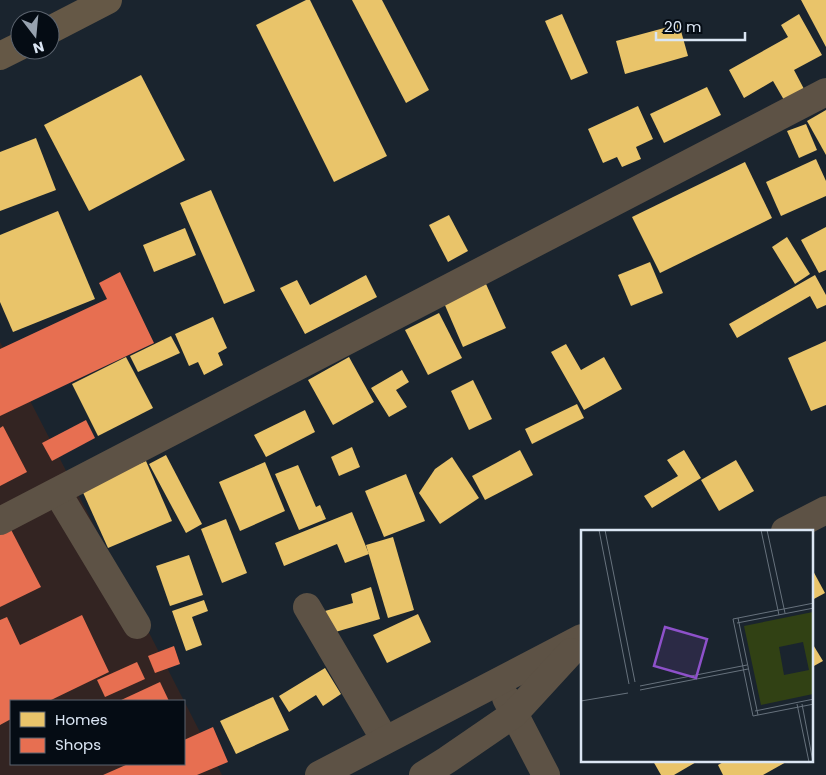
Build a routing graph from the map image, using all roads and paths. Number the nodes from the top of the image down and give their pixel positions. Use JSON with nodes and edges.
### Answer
{"nodes":[{"id":1,"x":108,"y":0,"type":"edge"},
{"id":2,"x":60,"y":25,"type":"edge"},
{"id":3,"x":826,"y":92,"type":"edge"},
{"id":4,"x":57,"y":492,"type":"junction"},
{"id":5,"x":826,"y":510,"type":"edge"},
{"id":6,"x":0,"y":521,"type":"edge"},
{"id":7,"x":787,"y":530,"type":"edge"},
{"id":8,"x":307,"y":607,"type":"dead end"},
{"id":9,"x":136,"y":625,"type":"dead end"},
{"id":10,"x":581,"y":640,"type":"edge"},
{"id":11,"x":581,"y":640,"type":"edge"},
{"id":12,"x":498,"y":683,"type":"junction"},
{"id":13,"x":514,"y":714,"type":"junction"},
{"id":14,"x":386,"y":740,"type":"junction"},
{"id":15,"x":319,"y":775,"type":"edge"},
{"id":16,"x":423,"y":775,"type":"edge"},
{"id":17,"x":546,"y":775,"type":"edge"}],
"edges":[{"from":1,"to":2,"type":"main road"},
{"from":3,"to":4,"type":"street"},
{"from":4,"to":6,"type":"street"},
{"from":4,"to":9,"type":"street"},
{"from":5,"to":7,"type":"street"},
{"from":8,"to":14,"type":"street"},
{"from":10,"to":12,"type":"street"},
{"from":11,"to":13,"type":"street"},
{"from":12,"to":13,"type":"street"},
{"from":12,"to":14,"type":"street"},
{"from":13,"to":16,"type":"street"},
{"from":13,"to":17,"type":"street"},
{"from":14,"to":15,"type":"street"}]}
